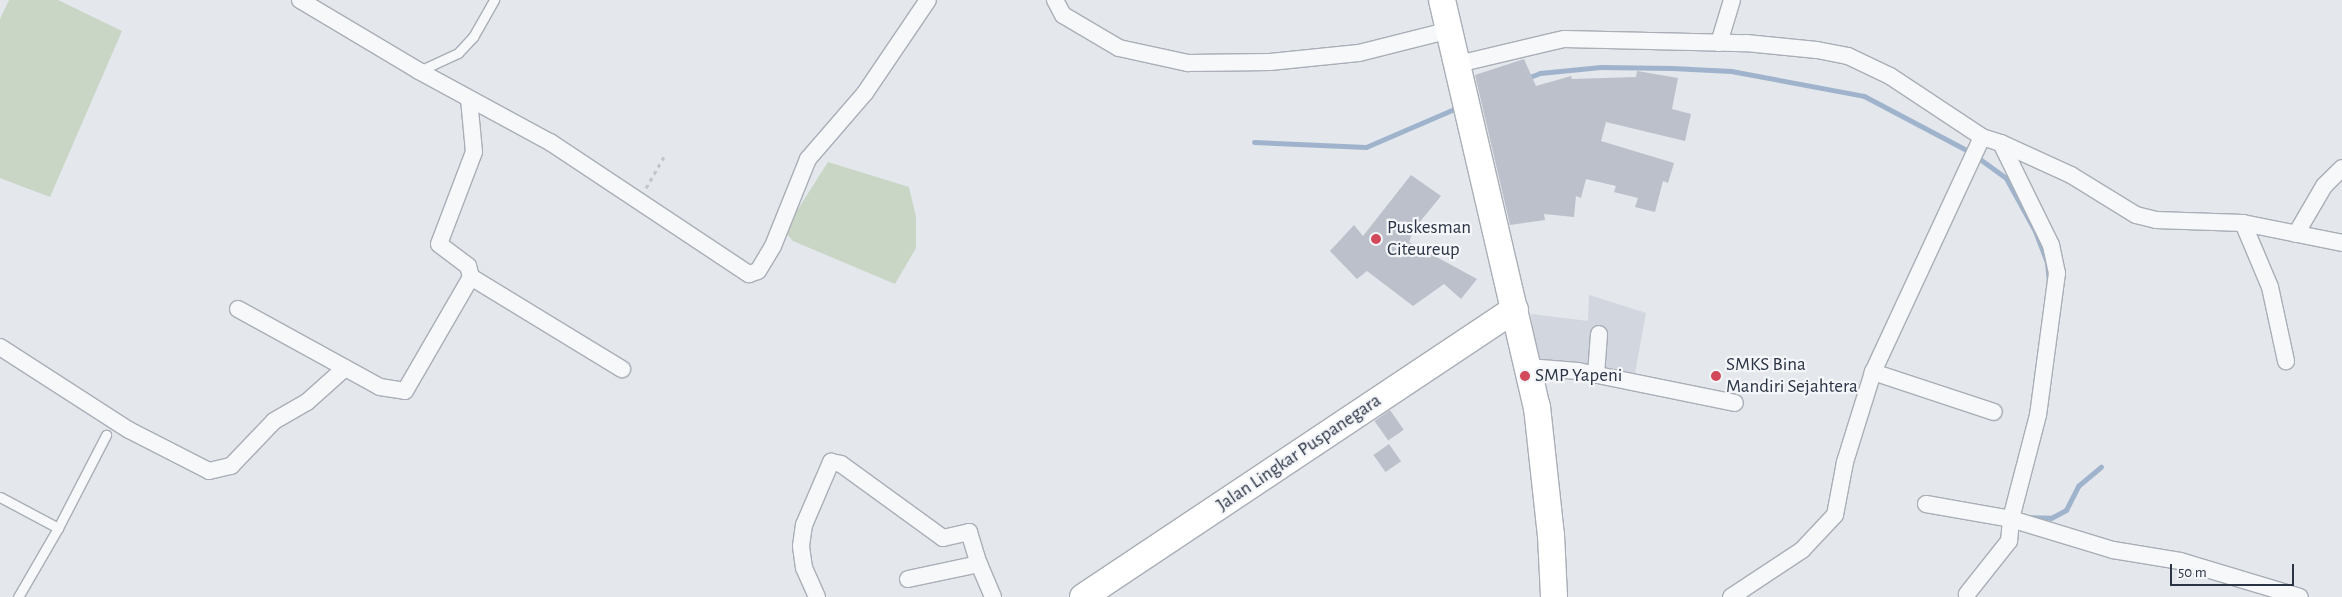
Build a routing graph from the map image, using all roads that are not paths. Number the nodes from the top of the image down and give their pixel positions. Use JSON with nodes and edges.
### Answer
{"nodes":[{"id":1,"x":300,"y":0,"type":"edge"},
{"id":2,"x":494,"y":0,"type":"edge"},
{"id":3,"x":928,"y":0,"type":"edge"},
{"id":4,"x":1055,"y":0,"type":"edge"},
{"id":5,"x":1442,"y":0,"type":"edge"},
{"id":6,"x":1732,"y":0,"type":"edge"},
{"id":7,"x":1450,"y":30,"type":"junction"},
{"id":8,"x":1719,"y":43,"type":"junction"},
{"id":9,"x":1460,"y":70,"type":"junction"},
{"id":10,"x":419,"y":71,"type":"junction"},
{"id":11,"x":469,"y":98,"type":"junction"},
{"id":12,"x":2001,"y":143,"type":"junction"},
{"id":13,"x":1977,"y":146,"type":"junction"},
{"id":14,"x":2342,"y":168,"type":"edge"},
{"id":15,"x":2243,"y":223,"type":"junction"},
{"id":16,"x":2296,"y":234,"type":"junction"},
{"id":17,"x":2342,"y":243,"type":"edge"},
{"id":18,"x":471,"y":277,"type":"junction"},
{"id":19,"x":238,"y":309,"type":"dead end"},
{"id":20,"x":1515,"y":309,"type":"junction"},
{"id":21,"x":1599,"y":334,"type":"dead end"},
{"id":22,"x":0,"y":347,"type":"edge"},
{"id":23,"x":2286,"y":362,"type":"dead end"},
{"id":24,"x":345,"y":368,"type":"junction"},
{"id":25,"x":1528,"y":368,"type":"junction"},
{"id":26,"x":622,"y":369,"type":"dead end"},
{"id":27,"x":1873,"y":372,"type":"junction"},
{"id":28,"x":1596,"y":375,"type":"junction"},
{"id":29,"x":1735,"y":403,"type":"dead end"},
{"id":30,"x":1994,"y":412,"type":"dead end"},
{"id":31,"x":106,"y":435,"type":"dead end"},
{"id":32,"x":0,"y":497,"type":"edge"},
{"id":33,"x":1926,"y":504,"type":"dead end"},
{"id":34,"x":2011,"y":518,"type":"junction"},
{"id":35,"x":58,"y":528,"type":"junction"},
{"id":36,"x":979,"y":564,"type":"junction"},
{"id":37,"x":908,"y":579,"type":"dead end"},
{"id":38,"x":1967,"y":594,"type":"dead end"},
{"id":39,"x":1557,"y":596,"type":"edge"},
{"id":40,"x":18,"y":597,"type":"edge"},
{"id":41,"x":817,"y":597,"type":"edge"},
{"id":42,"x":993,"y":597,"type":"edge"},
{"id":43,"x":1083,"y":597,"type":"edge"},
{"id":44,"x":1731,"y":597,"type":"edge"},
{"id":45,"x":2300,"y":597,"type":"edge"}],
"edges":[{"from":1,"to":10,"type":"street"},
{"from":2,"to":10,"type":"lane"},
{"from":3,"to":11,"type":"street"},
{"from":4,"to":7,"type":"street"},
{"from":5,"to":7,"type":"main road"},
{"from":6,"to":8,"type":"street"},
{"from":7,"to":9,"type":"main road"},
{"from":8,"to":9,"type":"street"},
{"from":8,"to":13,"type":"street"},
{"from":9,"to":20,"type":"main road"},
{"from":10,"to":11,"type":"street"},
{"from":11,"to":18,"type":"street"},
{"from":12,"to":13,"type":"street"},
{"from":12,"to":15,"type":"street"},
{"from":12,"to":34,"type":"street"},
{"from":13,"to":27,"type":"street"},
{"from":14,"to":16,"type":"street"},
{"from":15,"to":16,"type":"street"},
{"from":15,"to":23,"type":"street"},
{"from":16,"to":17,"type":"street"},
{"from":18,"to":24,"type":"street"},
{"from":18,"to":26,"type":"street"},
{"from":19,"to":24,"type":"street"},
{"from":20,"to":25,"type":"main road"},
{"from":20,"to":43,"type":"main road","name":"Jalan Lingkar Puspanegara"},
{"from":21,"to":28,"type":"street"},
{"from":22,"to":24,"type":"street"},
{"from":25,"to":28,"type":"street"},
{"from":25,"to":39,"type":"main road"},
{"from":27,"to":30,"type":"street"},
{"from":27,"to":44,"type":"street"},
{"from":28,"to":29,"type":"street"},
{"from":31,"to":35,"type":"lane"},
{"from":32,"to":35,"type":"lane"},
{"from":33,"to":34,"type":"street"},
{"from":34,"to":38,"type":"street"},
{"from":34,"to":45,"type":"street"},
{"from":35,"to":40,"type":"lane"},
{"from":36,"to":37,"type":"street"},
{"from":36,"to":41,"type":"street"},
{"from":36,"to":42,"type":"street"}]}
